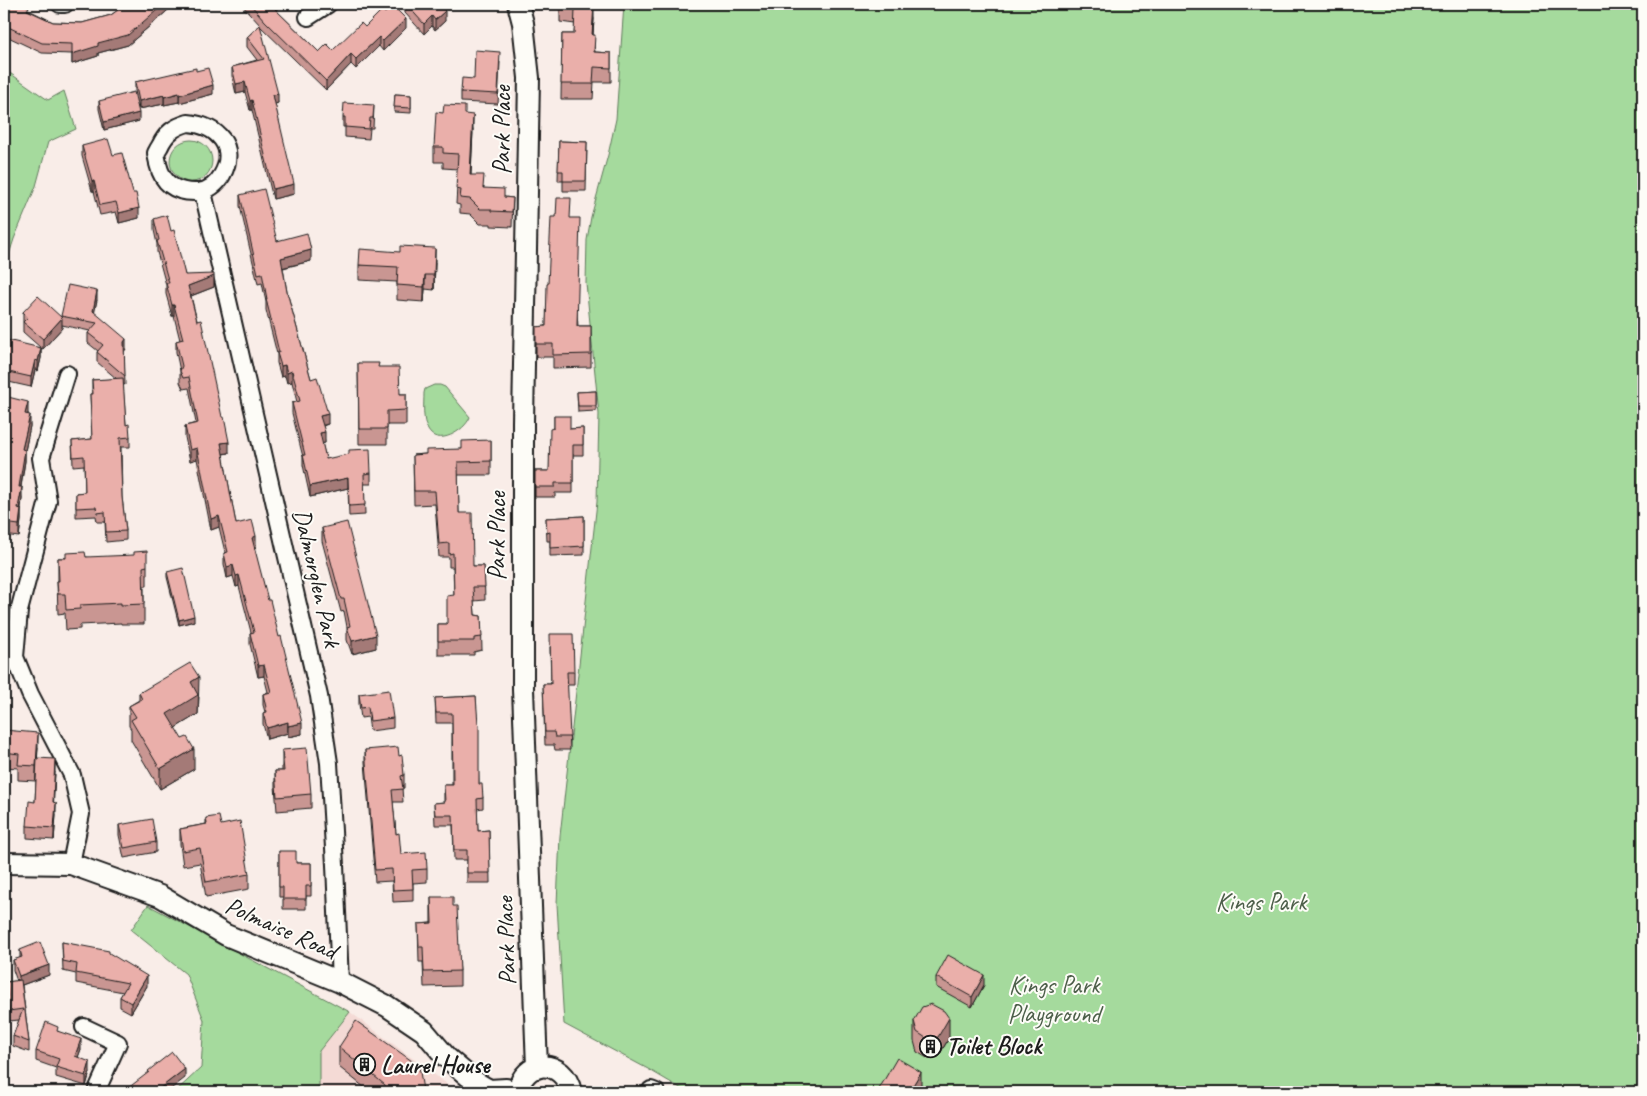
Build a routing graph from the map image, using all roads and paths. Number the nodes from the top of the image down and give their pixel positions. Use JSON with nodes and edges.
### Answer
{"nodes":[{"id":1,"x":60,"y":4,"type":"edge"},
{"id":2,"x":65,"y":4,"type":"edge"},
{"id":3,"x":328,"y":4,"type":"edge"},
{"id":4,"x":518,"y":4,"type":"edge"},
{"id":5,"x":308,"y":17,"type":"dead end"},
{"id":6,"x":204,"y":192,"type":"junction"},
{"id":7,"x":67,"y":374,"type":"dead end"},
{"id":8,"x":4,"y":863,"type":"edge"},
{"id":9,"x":71,"y":864,"type":"junction"},
{"id":10,"x":340,"y":982,"type":"junction"},
{"id":11,"x":84,"y":1027,"type":"dead end"},
{"id":12,"x":536,"y":1068,"type":"junction"},
{"id":13,"x":96,"y":1092,"type":"edge"},
{"id":14,"x":512,"y":1092,"type":"edge"},
{"id":15,"x":518,"y":1092,"type":"edge"},
{"id":16,"x":572,"y":1092,"type":"edge"}],
"edges":[{"from":1,"to":2,"type":"street"},
{"from":3,"to":5,"type":"street"},
{"from":4,"to":12,"type":"street","name":"Park Place"},
{"from":6,"to":6,"type":"street"},
{"from":6,"to":10,"type":"street","name":"Dalmorglen Park"},
{"from":7,"to":9,"type":"street"},
{"from":8,"to":9,"type":"street","name":"Polmaise Road"},
{"from":9,"to":10,"type":"street","name":"Polmaise Road"},
{"from":10,"to":14,"type":"street","name":"Polmaise Road"},
{"from":11,"to":13,"type":"street"},
{"from":12,"to":15,"type":"street"},
{"from":12,"to":16,"type":"street"}]}
